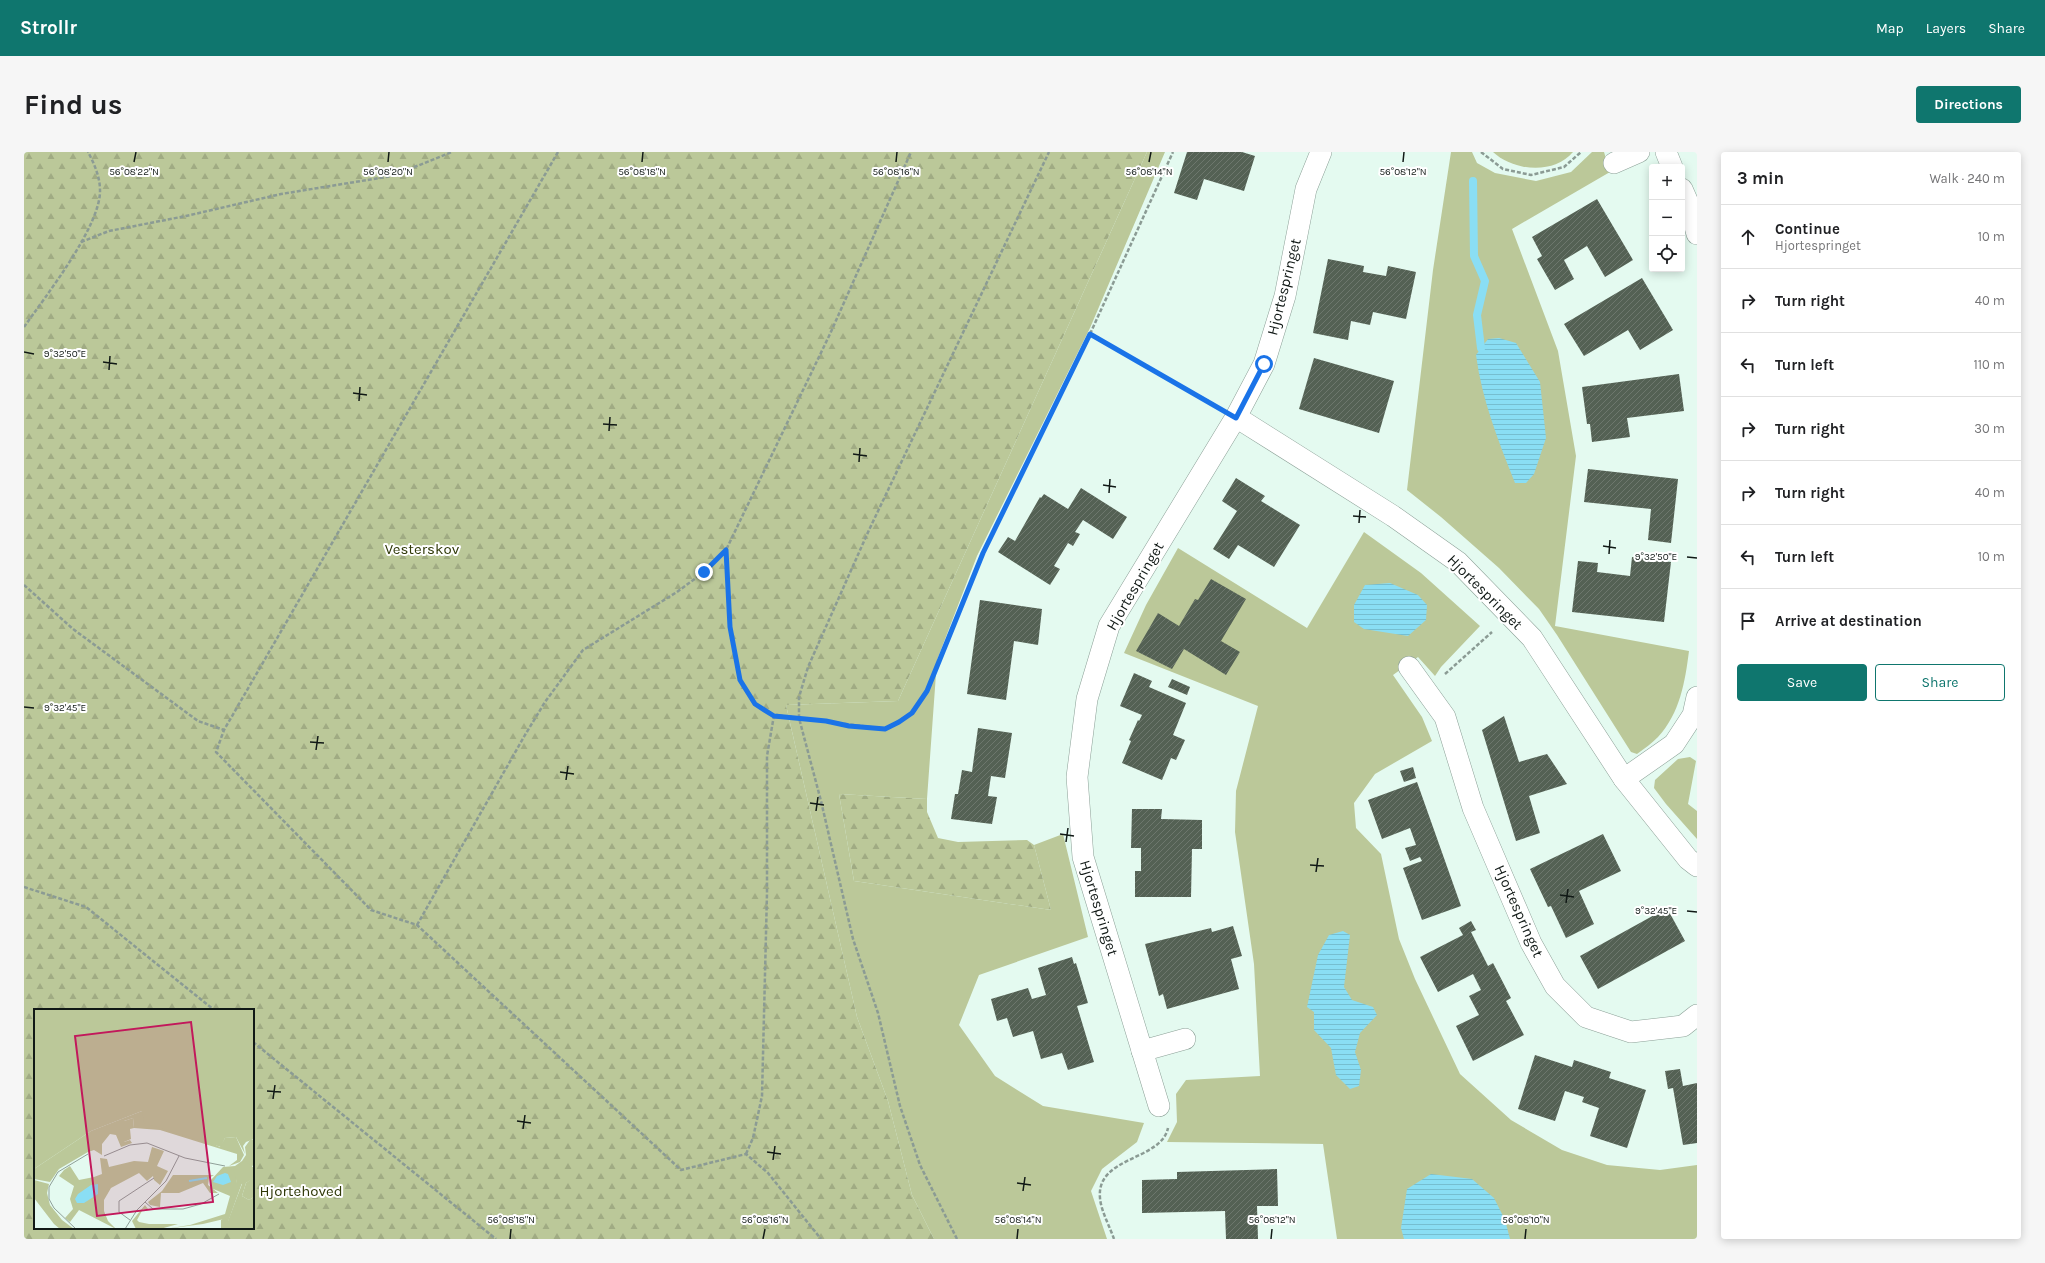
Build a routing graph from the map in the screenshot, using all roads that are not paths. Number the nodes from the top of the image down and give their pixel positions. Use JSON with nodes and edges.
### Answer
{"nodes":[{"id":1,"x":1321,"y":152,"type":"edge"},
{"id":2,"x":1639,"y":152,"type":"edge"},
{"id":3,"x":1666,"y":152,"type":"edge"},
{"id":4,"x":1614,"y":163,"type":"dead end"},
{"id":5,"x":1671,"y":164,"type":"edge"},
{"id":6,"x":1685,"y":196,"type":"edge"},
{"id":7,"x":1697,"y":234,"type":"edge"},
{"id":8,"x":1236,"y":418,"type":"junction"},
{"id":9,"x":1409,"y":668,"type":"dead end"},
{"id":10,"x":1697,"y":696,"type":"edge"},
{"id":11,"x":1624,"y":778,"type":"junction"},
{"id":12,"x":1697,"y":866,"type":"edge"},
{"id":13,"x":1697,"y":1015,"type":"edge"},
{"id":14,"x":1185,"y":1038,"type":"dead end"},
{"id":15,"x":1142,"y":1051,"type":"junction"},
{"id":16,"x":1159,"y":1106,"type":"road end"}],
"edges":[{"from":1,"to":8,"type":"street","name":"Hjortespringet"},
{"from":2,"to":4,"type":"street"},
{"from":3,"to":5,"type":"street"},
{"from":6,"to":7,"type":"street"},
{"from":8,"to":11,"type":"street","name":"Hjortespringet"},
{"from":8,"to":15,"type":"street","name":"Hjortespringet"},
{"from":9,"to":13,"type":"street","name":"Hjortespringet"},
{"from":10,"to":11,"type":"street"},
{"from":11,"to":12,"type":"street","name":"Hjortespringet"},
{"from":14,"to":15,"type":"street"},
{"from":15,"to":16,"type":"street","name":"Hjortespringet"}]}
